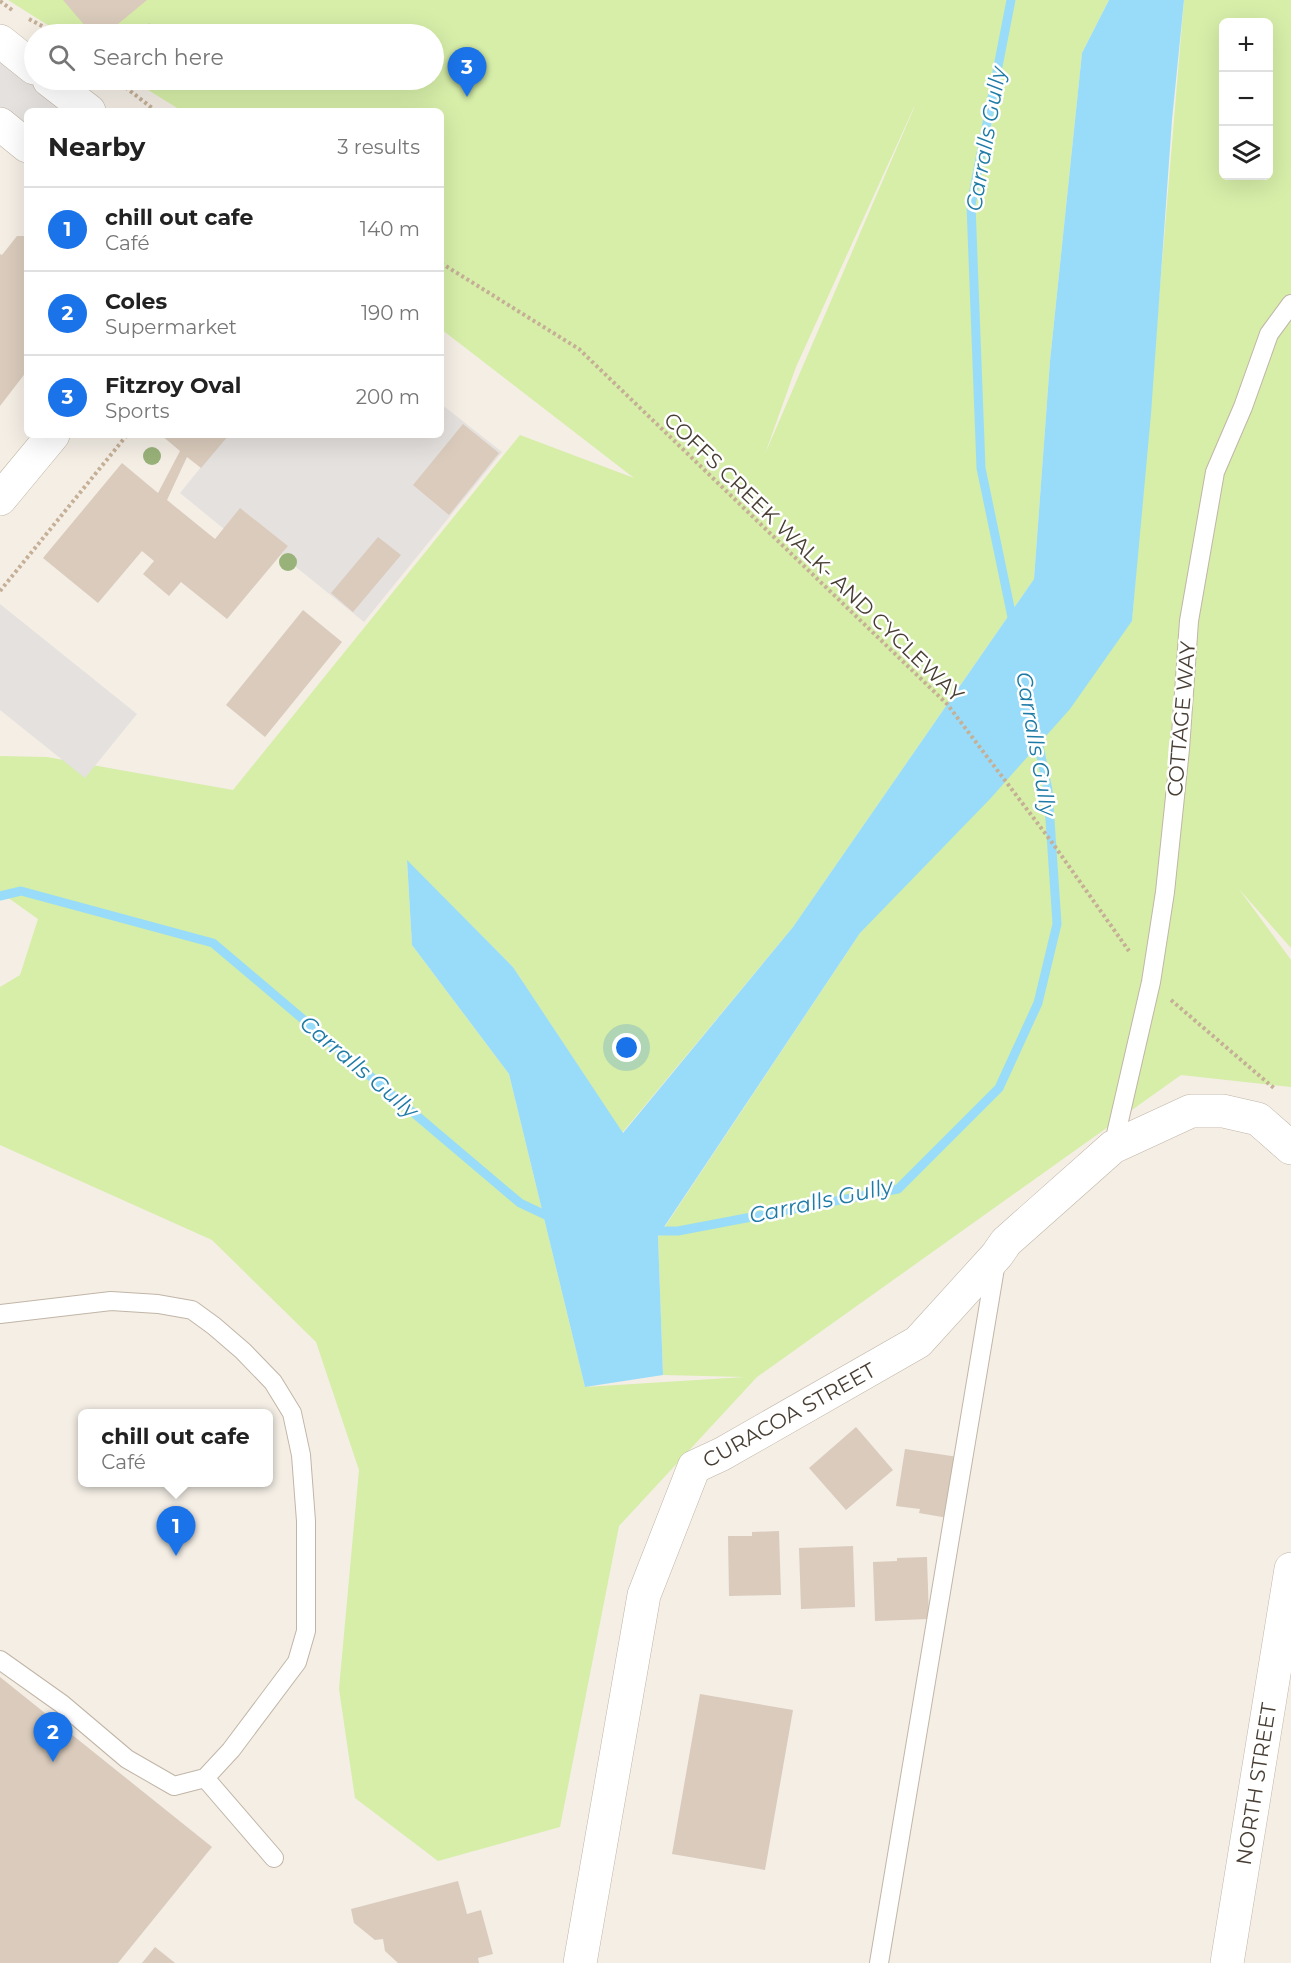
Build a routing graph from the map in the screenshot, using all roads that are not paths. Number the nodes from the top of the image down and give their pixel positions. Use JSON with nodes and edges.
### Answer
{"nodes":[{"id":1,"x":0,"y":41,"type":"edge"},
{"id":2,"x":24,"y":60,"type":"edge"},
{"id":3,"x":62,"y":90,"type":"edge"},
{"id":4,"x":85,"y":108,"type":"edge"},
{"id":5,"x":0,"y":124,"type":"edge"},
{"id":6,"x":24,"y":144,"type":"edge"},
{"id":7,"x":1291,"y":304,"type":"edge"},
{"id":8,"x":51,"y":438,"type":"edge"},
{"id":9,"x":0,"y":499,"type":"edge"},
{"id":10,"x":1113,"y":1147,"type":"junction"},
{"id":11,"x":1291,"y":1148,"type":"edge"},
{"id":12,"x":997,"y":1255,"type":"junction"},
{"id":13,"x":0,"y":1314,"type":"edge"},
{"id":14,"x":1291,"y":1569,"type":"edge"},
{"id":15,"x":0,"y":1660,"type":"edge"},
{"id":16,"x":205,"y":1778,"type":"junction"},
{"id":17,"x":274,"y":1858,"type":"dead end"},
{"id":18,"x":580,"y":1963,"type":"edge"},
{"id":19,"x":879,"y":1963,"type":"edge"},
{"id":20,"x":1227,"y":1963,"type":"edge"}],
"edges":[{"from":1,"to":2,"type":"street"},
{"from":3,"to":4,"type":"street"},
{"from":5,"to":6,"type":"street"},
{"from":7,"to":10,"type":"lane","name":"COTTAGE WAY"},
{"from":8,"to":9,"type":"street"},
{"from":10,"to":11,"type":"street","name":"CURACOA STREET"},
{"from":10,"to":12,"type":"street","name":"CURACOA STREET"},
{"from":12,"to":18,"type":"street","name":"CURACOA STREET"},
{"from":12,"to":19,"type":"lane"},
{"from":13,"to":16,"type":"lane"},
{"from":14,"to":20,"type":"street","name":"NORTH STREET"},
{"from":15,"to":16,"type":"lane"},
{"from":16,"to":17,"type":"lane"}]}
